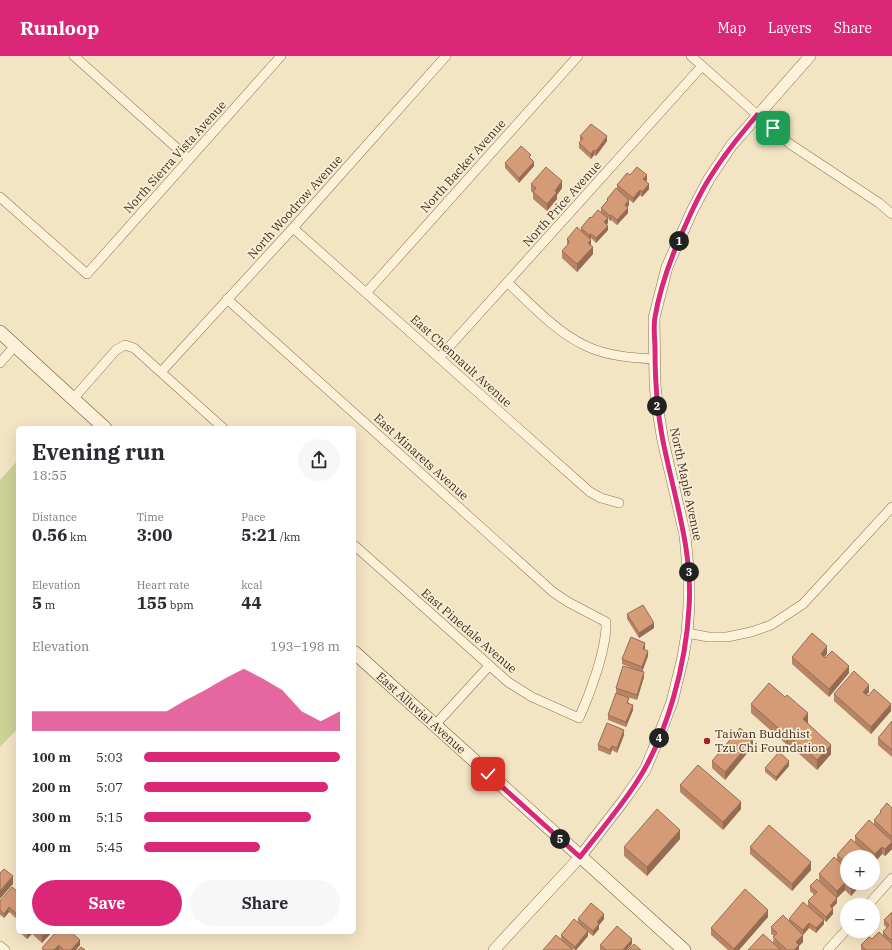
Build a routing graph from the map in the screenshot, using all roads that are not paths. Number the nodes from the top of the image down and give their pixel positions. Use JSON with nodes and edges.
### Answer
{"nodes":[{"id":1,"x":74,"y":56,"type":"edge"},
{"id":2,"x":281,"y":56,"type":"edge"},
{"id":3,"x":446,"y":56,"type":"edge"},
{"id":4,"x":578,"y":56,"type":"edge"},
{"id":5,"x":691,"y":56,"type":"edge"},
{"id":6,"x":810,"y":56,"type":"edge"},
{"id":7,"x":702,"y":66,"type":"junction"},
{"id":8,"x":757,"y":115,"type":"junction"},
{"id":9,"x":190,"y":159,"type":"junction"},
{"id":10,"x":0,"y":197,"type":"edge"},
{"id":11,"x":892,"y":214,"type":"edge"},
{"id":12,"x":293,"y":228,"type":"junction"},
{"id":13,"x":508,"y":283,"type":"junction"},
{"id":14,"x":366,"y":293,"type":"junction"},
{"id":15,"x":227,"y":299,"type":"junction"},
{"id":16,"x":0,"y":332,"type":"edge"},
{"id":17,"x":15,"y":346,"type":"junction"},
{"id":18,"x":439,"y":358,"type":"junction"},
{"id":19,"x":655,"y":359,"type":"junction"},
{"id":20,"x":0,"y":363,"type":"edge"},
{"id":21,"x":161,"y":372,"type":"junction"},
{"id":22,"x":73,"y":399,"type":"junction"},
{"id":23,"x":102,"y":426,"type":"edge"},
{"id":24,"x":221,"y":426,"type":"edge"},
{"id":25,"x":619,"y":503,"type":"dead end"},
{"id":26,"x":892,"y":507,"type":"edge"},
{"id":27,"x":356,"y":547,"type":"edge"},
{"id":28,"x":687,"y":633,"type":"junction"},
{"id":29,"x":356,"y":654,"type":"edge"},
{"id":30,"x":489,"y":666,"type":"junction"},
{"id":31,"x":579,"y":718,"type":"joint"},
{"id":32,"x":436,"y":725,"type":"junction"},
{"id":33,"x":580,"y":857,"type":"junction"},
{"id":34,"x":892,"y":878,"type":"edge"},
{"id":35,"x":874,"y":898,"type":"edge"},
{"id":36,"x":840,"y":937,"type":"edge"},
{"id":37,"x":0,"y":946,"type":"edge"},
{"id":38,"x":5,"y":950,"type":"edge"},
{"id":39,"x":494,"y":950,"type":"edge"},
{"id":40,"x":684,"y":950,"type":"edge"},
{"id":41,"x":828,"y":950,"type":"edge"}],
"edges":[{"from":1,"to":9,"type":"street"},
{"from":2,"to":9,"type":"street","name":"North Sierra Vista Avenue"},
{"from":3,"to":12,"type":"street","name":"North Woodrow Avenue"},
{"from":4,"to":14,"type":"street","name":"North Backer Avenue"},
{"from":5,"to":7,"type":"street"},
{"from":6,"to":8,"type":"street","name":"North Maple Avenue"},
{"from":7,"to":8,"type":"street"},
{"from":7,"to":13,"type":"street","name":"North Price Avenue"},
{"from":8,"to":11,"type":"street"},
{"from":8,"to":19,"type":"street","name":"North Maple Avenue"},
{"from":9,"to":10,"type":"street","name":"North Sierra Vista Avenue"},
{"from":12,"to":14,"type":"street","name":"East Chennault Avenue"},
{"from":12,"to":15,"type":"street","name":"North Woodrow Avenue"},
{"from":13,"to":18,"type":"street","name":"North Price Avenue"},
{"from":13,"to":19,"type":"street"},
{"from":14,"to":18,"type":"street","name":"East Chennault Avenue"},
{"from":15,"to":21,"type":"street","name":"North Woodrow Avenue"},
{"from":15,"to":31,"type":"street","name":"East Minarets Avenue"},
{"from":16,"to":17,"type":"main road"},
{"from":17,"to":20,"type":"street"},
{"from":17,"to":22,"type":"main road"},
{"from":18,"to":25,"type":"street","name":"East Chennault Avenue"},
{"from":19,"to":28,"type":"street","name":"North Maple Avenue"},
{"from":21,"to":22,"type":"street"},
{"from":21,"to":24,"type":"street"},
{"from":22,"to":23,"type":"main road"},
{"from":26,"to":28,"type":"street"},
{"from":27,"to":30,"type":"street","name":"East Pinedale Avenue"},
{"from":28,"to":33,"type":"street","name":"North Maple Avenue"},
{"from":29,"to":32,"type":"main road","name":"East Alluvial Avenue"},
{"from":30,"to":31,"type":"street","name":"East Pinedale Avenue"},
{"from":30,"to":32,"type":"street"},
{"from":32,"to":33,"type":"main road","name":"East Alluvial Avenue"},
{"from":33,"to":39,"type":"street","name":"North Maple Avenue"},
{"from":33,"to":40,"type":"main road","name":"East Alluvial Avenue"},
{"from":34,"to":35,"type":"street"},
{"from":36,"to":41,"type":"street"},
{"from":37,"to":38,"type":"street"}]}
